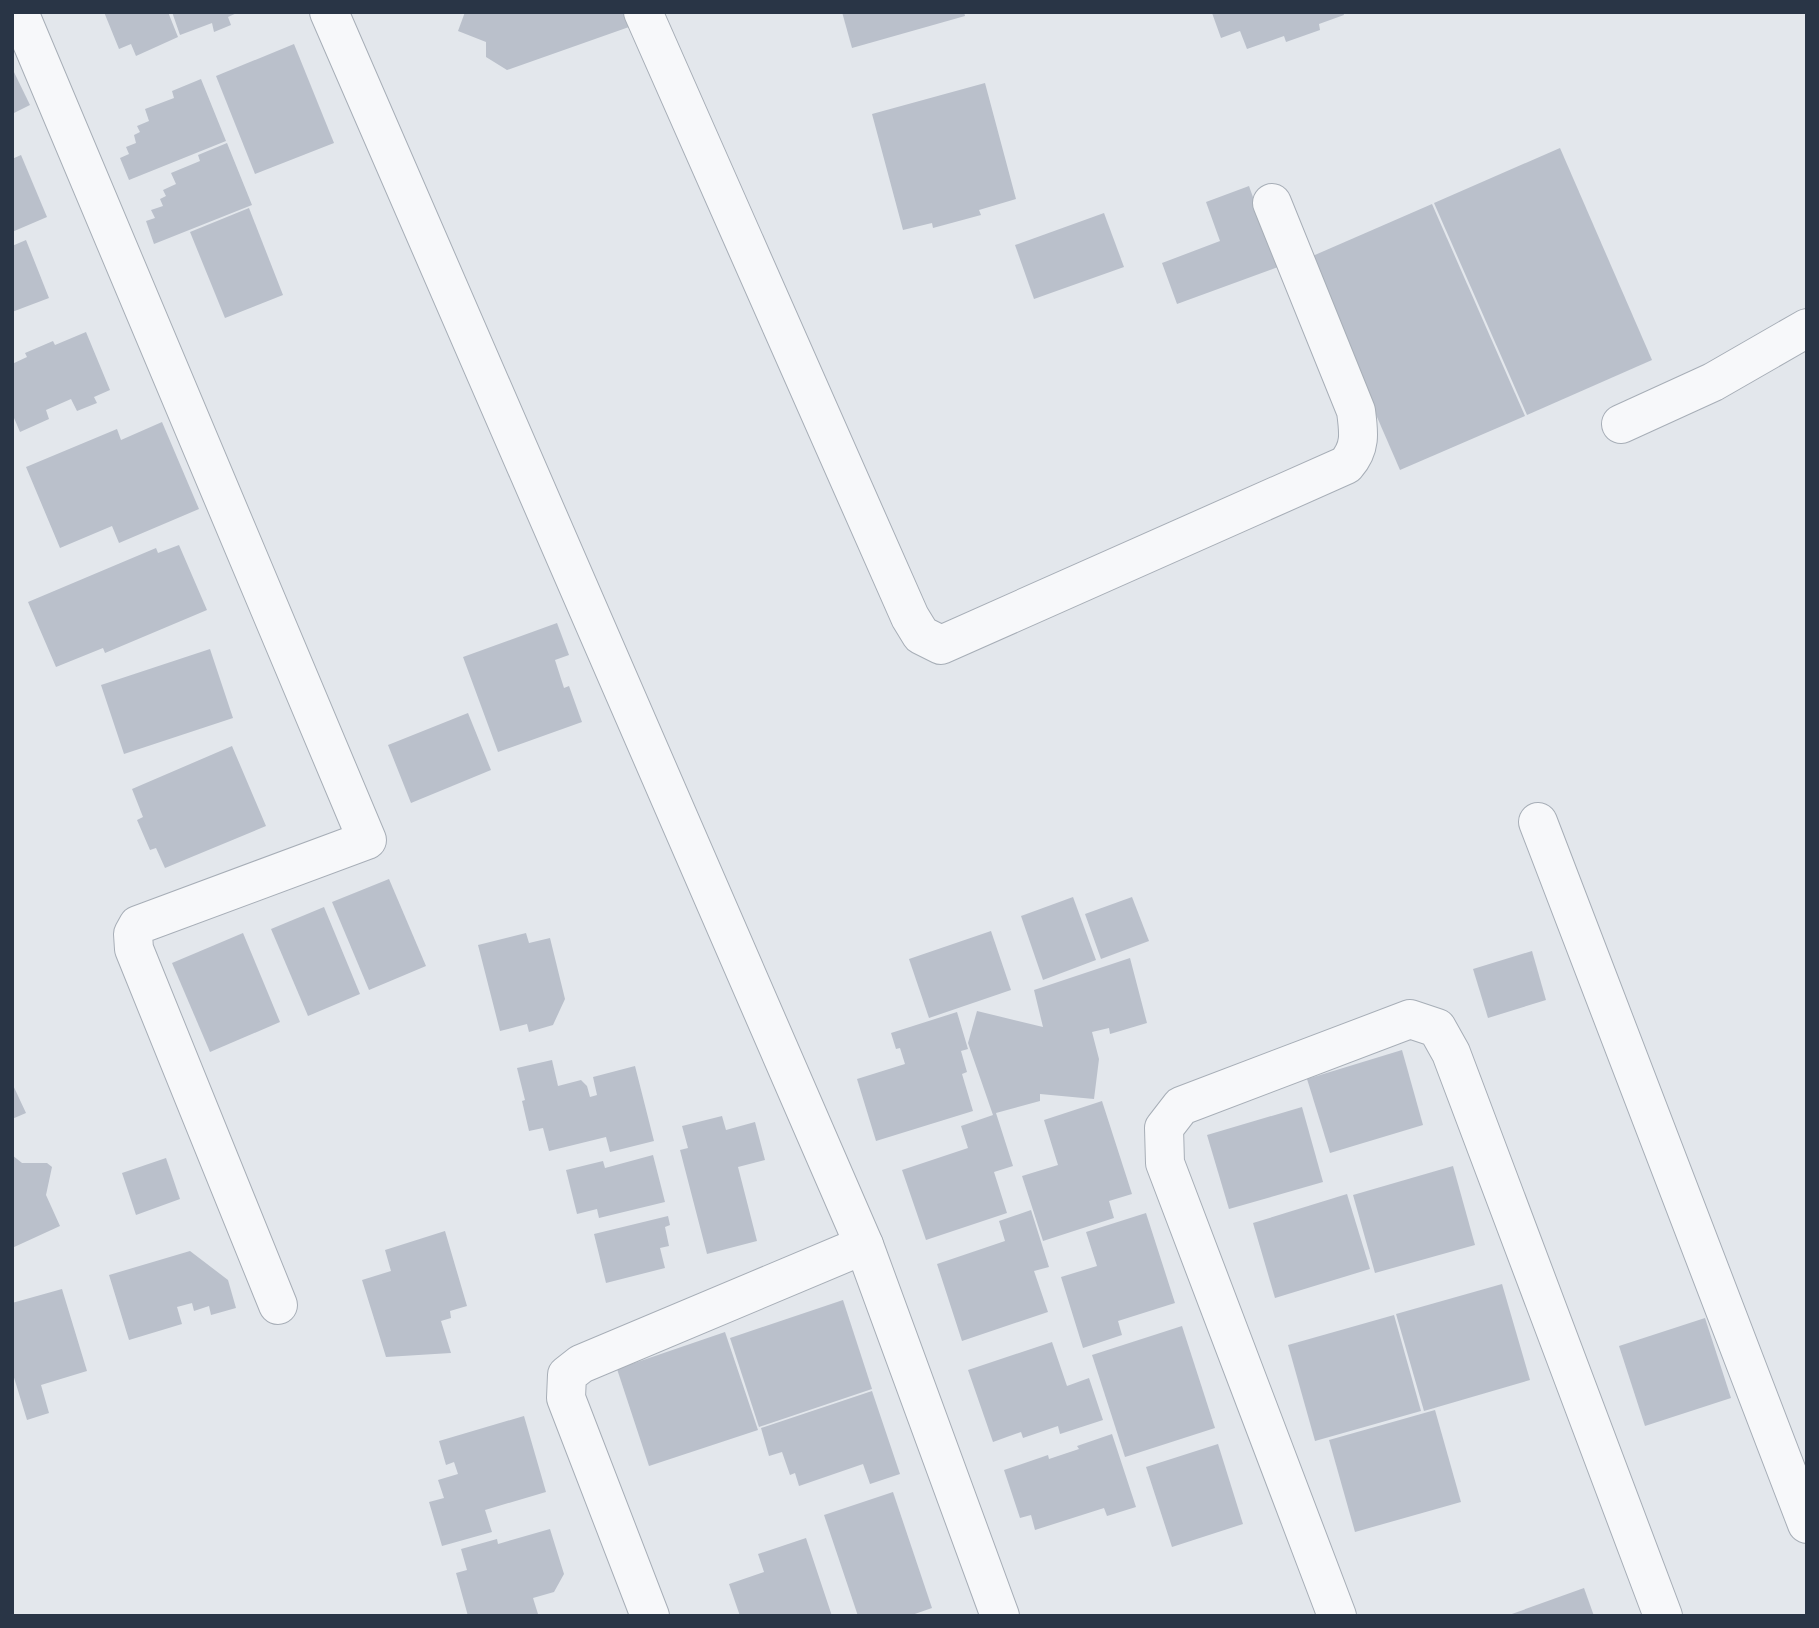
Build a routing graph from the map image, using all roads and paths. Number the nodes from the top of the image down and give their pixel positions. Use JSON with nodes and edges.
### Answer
{"nodes":[{"id":1,"x":19,"y":12,"type":"edge"},
{"id":2,"x":329,"y":12,"type":"edge"},
{"id":3,"x":643,"y":12,"type":"edge"},
{"id":4,"x":1272,"y":203,"type":"dead end"},
{"id":5,"x":1807,"y":328,"type":"edge"},
{"id":6,"x":1621,"y":425,"type":"dead end"},
{"id":7,"x":1538,"y":822,"type":"dead end"},
{"id":8,"x":864,"y":1245,"type":"junction"},
{"id":9,"x":278,"y":1306,"type":"dead end"},
{"id":10,"x":1807,"y":1524,"type":"edge"},
{"id":11,"x":650,"y":1616,"type":"edge"},
{"id":12,"x":1000,"y":1616,"type":"edge"},
{"id":13,"x":1337,"y":1616,"type":"edge"},
{"id":14,"x":1663,"y":1616,"type":"edge"}],
"edges":[{"from":1,"to":9,"type":"street"},
{"from":2,"to":8,"type":"street"},
{"from":3,"to":4,"type":"street"},
{"from":5,"to":6,"type":"street"},
{"from":7,"to":10,"type":"street"},
{"from":8,"to":11,"type":"street"},
{"from":8,"to":12,"type":"street"},
{"from":13,"to":14,"type":"street"}]}
